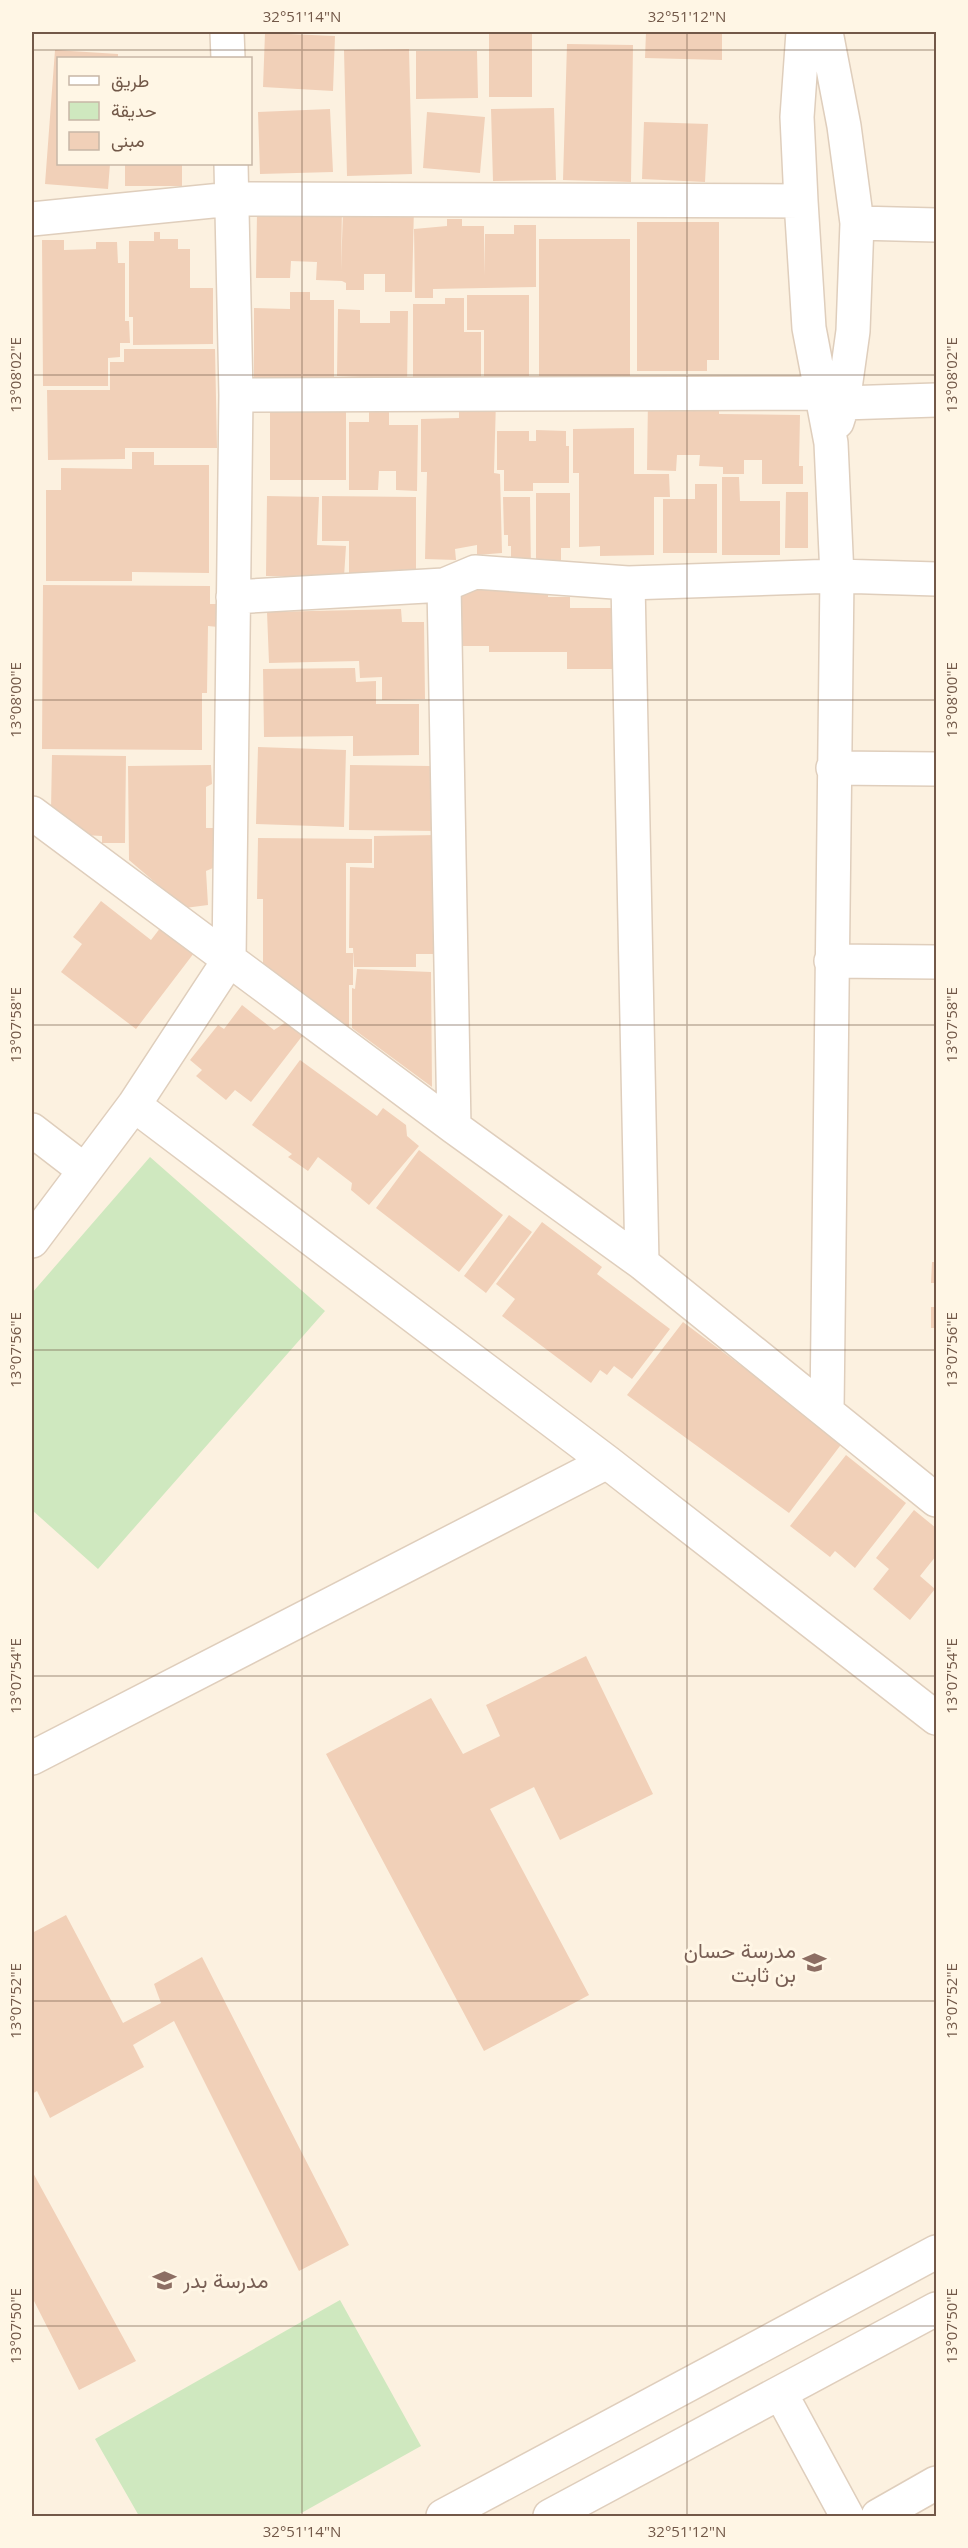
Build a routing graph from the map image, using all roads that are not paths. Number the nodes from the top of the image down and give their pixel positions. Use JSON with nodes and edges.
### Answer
{"nodes":[{"id":1,"x":227,"y":32,"type":"edge"},
{"id":2,"x":803,"y":32,"type":"edge"},
{"id":3,"x":826,"y":32,"type":"edge"},
{"id":4,"x":228,"y":57,"type":"edge"},
{"id":5,"x":231,"y":165,"type":"edge"},
{"id":6,"x":232,"y":199,"type":"junction"},
{"id":7,"x":801,"y":201,"type":"junction"},
{"id":8,"x":32,"y":219,"type":"edge"},
{"id":9,"x":857,"y":223,"type":"junction"},
{"id":10,"x":936,"y":225,"type":"edge"},
{"id":11,"x":236,"y":395,"type":"junction"},
{"id":12,"x":831,"y":398,"type":"junction"},
{"id":13,"x":936,"y":400,"type":"edge"},
{"id":14,"x":837,"y":576,"type":"junction"},
{"id":15,"x":936,"y":579,"type":"edge"},
{"id":16,"x":628,"y":583,"type":"junction"},
{"id":17,"x":444,"y":585,"type":"junction"},
{"id":18,"x":233,"y":597,"type":"junction"},
{"id":19,"x":833,"y":768,"type":"junction"},
{"id":20,"x":936,"y":769,"type":"edge"},
{"id":21,"x":32,"y":813,"type":"edge"},
{"id":22,"x":229,"y":960,"type":"junction"},
{"id":23,"x":831,"y":961,"type":"junction"},
{"id":24,"x":936,"y":962,"type":"edge"},
{"id":25,"x":134,"y":1105,"type":"junction"},
{"id":26,"x":454,"y":1127,"type":"junction"},
{"id":27,"x":32,"y":1130,"type":"edge"},
{"id":28,"x":84,"y":1170,"type":"junction"},
{"id":29,"x":32,"y":1241,"type":"edge"},
{"id":30,"x":642,"y":1263,"type":"junction"},
{"id":31,"x":827,"y":1410,"type":"junction"},
{"id":32,"x":607,"y":1462,"type":"junction"},
{"id":33,"x":936,"y":1500,"type":"edge"},
{"id":34,"x":936,"y":1718,"type":"edge"},
{"id":35,"x":32,"y":1758,"type":"edge"},
{"id":36,"x":936,"y":2252,"type":"edge"},
{"id":37,"x":936,"y":2309,"type":"edge"},
{"id":38,"x":781,"y":2394,"type":"junction"},
{"id":39,"x":924,"y":2499,"type":"edge"},
{"id":40,"x":443,"y":2517,"type":"edge"},
{"id":41,"x":550,"y":2517,"type":"edge"},
{"id":42,"x":848,"y":2517,"type":"edge"},
{"id":43,"x":878,"y":2517,"type":"edge"}],
"edges":[{"from":1,"to":4,"type":"street"},
{"from":2,"to":7,"type":"street"},
{"from":3,"to":9,"type":"street"},
{"from":5,"to":6,"type":"street"},
{"from":6,"to":7,"type":"street"},
{"from":6,"to":8,"type":"street"},
{"from":6,"to":11,"type":"street"},
{"from":7,"to":12,"type":"street"},
{"from":9,"to":10,"type":"street"},
{"from":9,"to":12,"type":"street"},
{"from":11,"to":12,"type":"street"},
{"from":11,"to":18,"type":"street"},
{"from":12,"to":13,"type":"street"},
{"from":12,"to":14,"type":"street"},
{"from":14,"to":15,"type":"street"},
{"from":14,"to":16,"type":"street"},
{"from":14,"to":19,"type":"street"},
{"from":16,"to":17,"type":"street"},
{"from":16,"to":30,"type":"street"},
{"from":17,"to":18,"type":"street"},
{"from":17,"to":26,"type":"street"},
{"from":18,"to":22,"type":"street"},
{"from":19,"to":20,"type":"street"},
{"from":19,"to":23,"type":"street"},
{"from":21,"to":22,"type":"street"},
{"from":22,"to":25,"type":"street"},
{"from":22,"to":26,"type":"street"},
{"from":23,"to":24,"type":"street"},
{"from":23,"to":31,"type":"street"},
{"from":25,"to":28,"type":"street"},
{"from":25,"to":32,"type":"street"},
{"from":26,"to":30,"type":"street"},
{"from":27,"to":28,"type":"street"},
{"from":28,"to":29,"type":"street"},
{"from":30,"to":31,"type":"street"},
{"from":31,"to":33,"type":"street"},
{"from":32,"to":34,"type":"street"},
{"from":32,"to":35,"type":"street"},
{"from":36,"to":40,"type":"street"},
{"from":37,"to":38,"type":"street"},
{"from":38,"to":41,"type":"street"},
{"from":38,"to":42,"type":"street"},
{"from":39,"to":43,"type":"street"}]}
